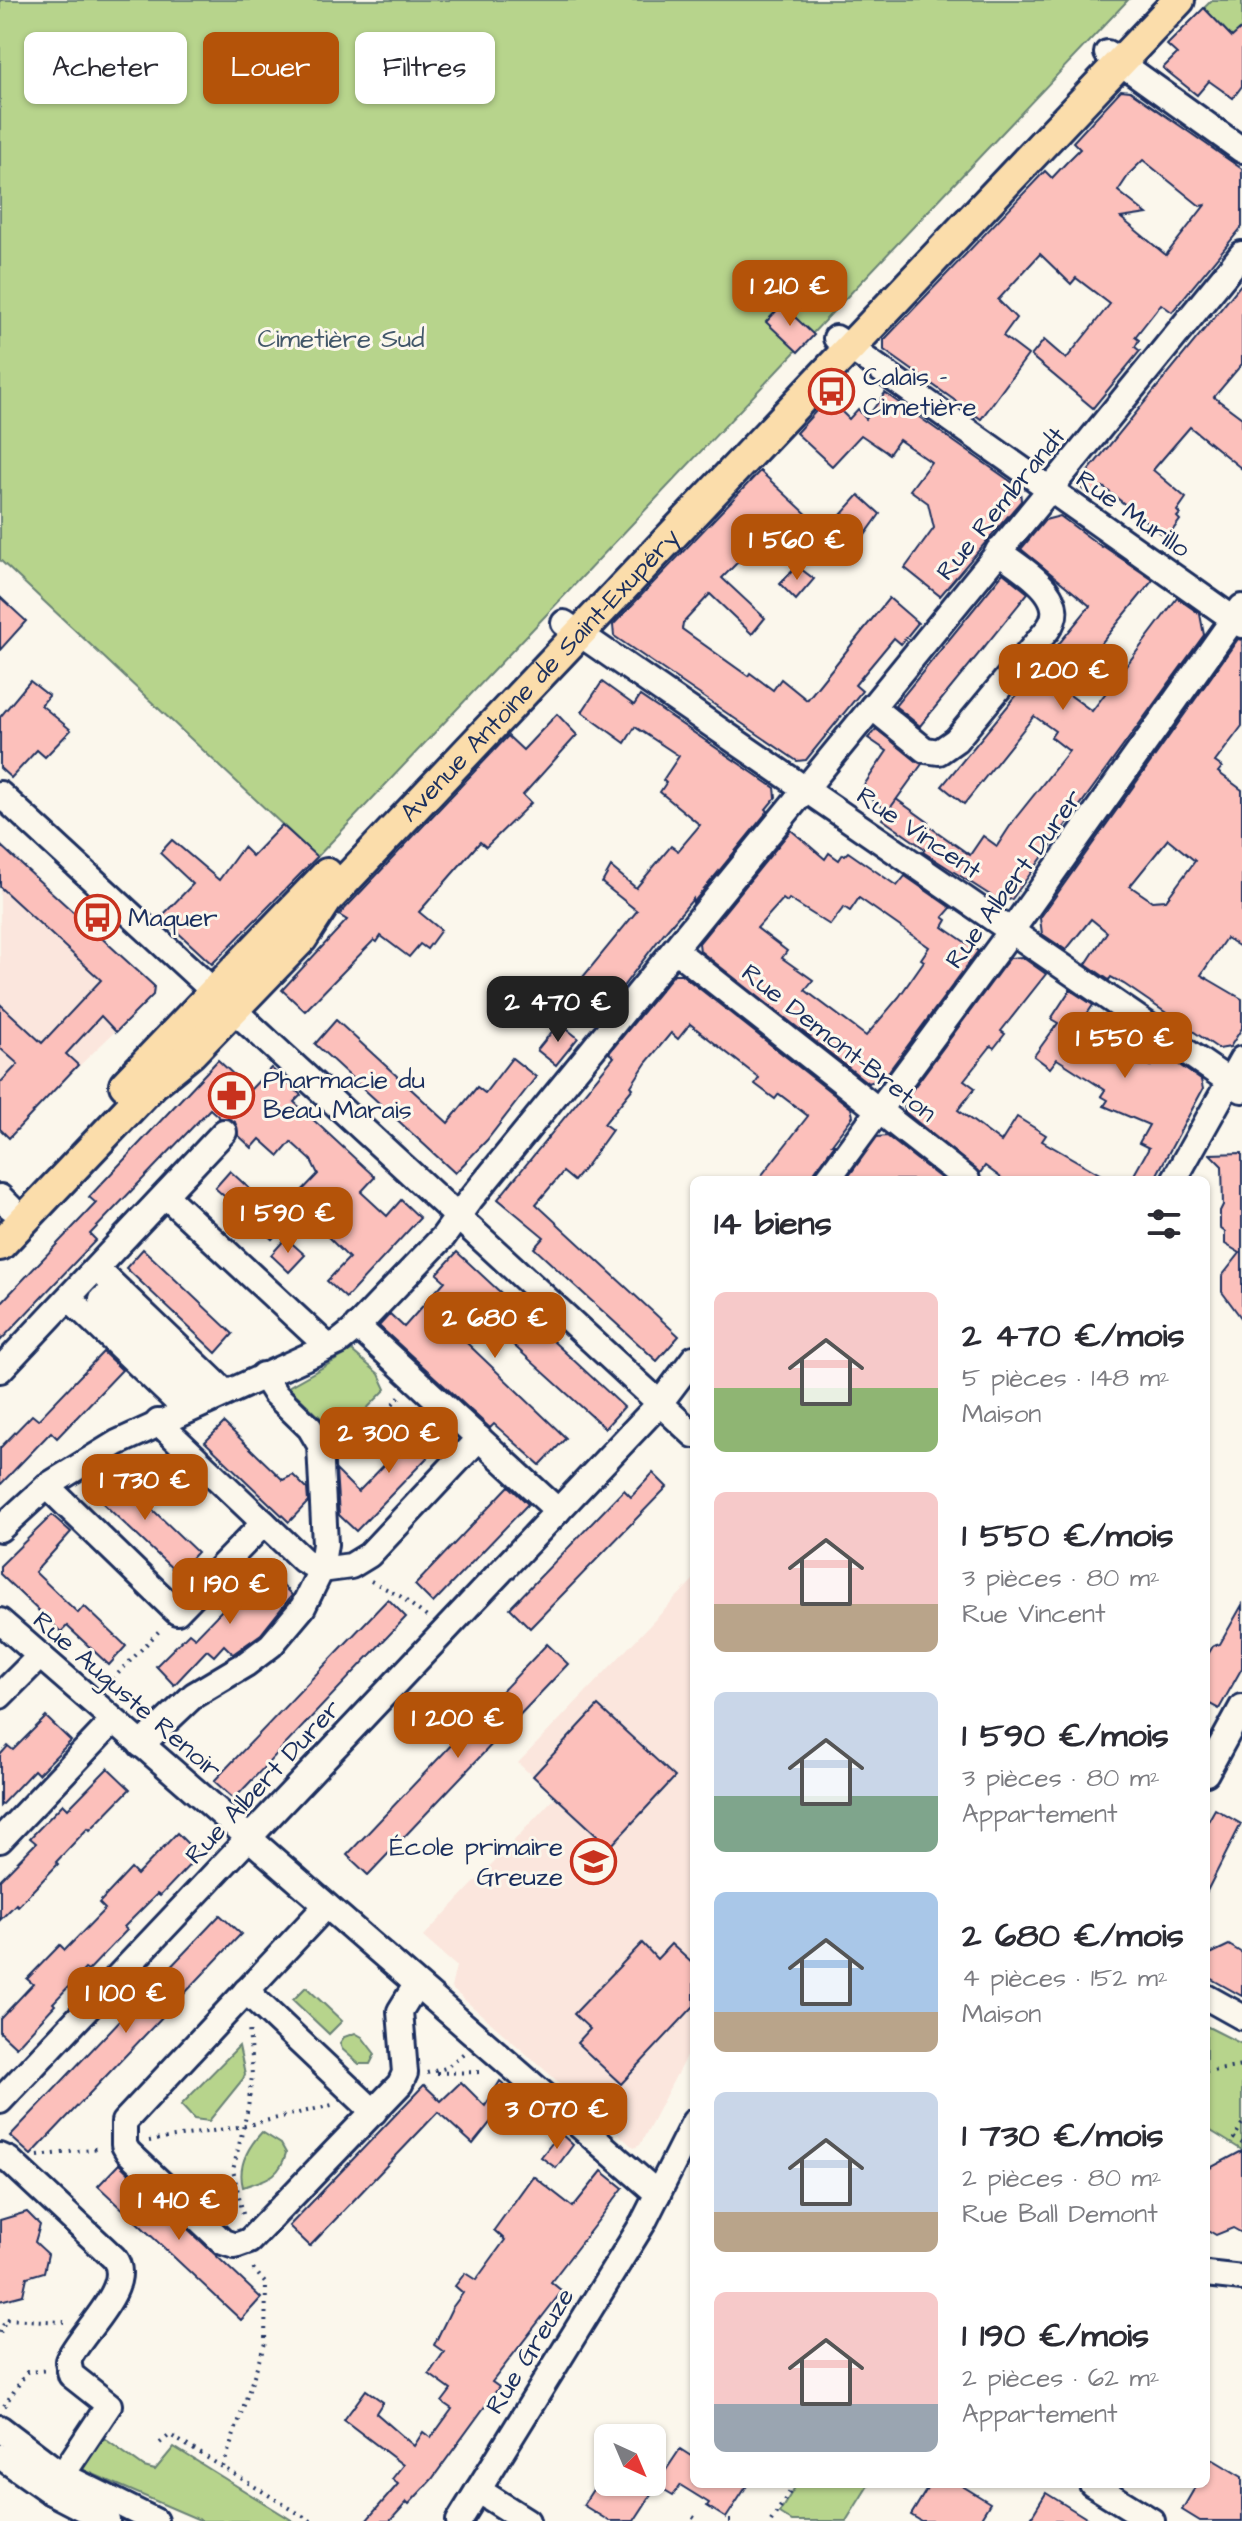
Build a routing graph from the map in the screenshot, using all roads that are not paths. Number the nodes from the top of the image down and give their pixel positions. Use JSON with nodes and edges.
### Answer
{"nodes":[{"id":1,"x":1158,"y":0,"type":"edge"},
{"id":2,"x":1179,"y":0,"type":"edge"},
{"id":3,"x":1113,"y":58,"type":"junction"},
{"id":4,"x":1242,"y":150,"type":"edge"},
{"id":5,"x":1242,"y":254,"type":"edge"},
{"id":6,"x":842,"y":344,"type":"junction"},
{"id":7,"x":1048,"y":489,"type":"junction"},
{"id":8,"x":998,"y":551,"type":"junction"},
{"id":9,"x":1239,"y":617,"type":"edge"},
{"id":10,"x":572,"y":628,"type":"junction"},
{"id":11,"x":872,"y":707,"type":"junction"},
{"id":12,"x":805,"y":790,"type":"junction"},
{"id":13,"x":0,"y":794,"type":"edge"},
{"id":14,"x":1012,"y":930,"type":"junction"},
{"id":15,"x":675,"y":950,"type":"junction"},
{"id":16,"x":223,"y":1002,"type":"junction"},
{"id":17,"x":1242,"y":1059,"type":"edge"},
{"id":18,"x":1235,"y":1085,"type":"edge"},
{"id":19,"x":879,"y":1110,"type":"junction"},
{"id":20,"x":224,"y":1132,"type":"dead end"},
{"id":21,"x":830,"y":1176,"type":"edge"},
{"id":22,"x":962,"y":1176,"type":"edge"},
{"id":23,"x":1177,"y":1176,"type":"edge"},
{"id":24,"x":166,"y":1196,"type":"junction"},
{"id":25,"x":3,"y":1207,"type":"edge"},
{"id":26,"x":457,"y":1218,"type":"junction"},
{"id":27,"x":0,"y":1245,"type":"edge"},
{"id":28,"x":97,"y":1269,"type":"junction"},
{"id":29,"x":69,"y":1298,"type":"junction"},
{"id":30,"x":102,"y":1299,"type":"dead end"},
{"id":31,"x":357,"y":1326,"type":"junction"},
{"id":32,"x":327,"y":1346,"type":"junction"},
{"id":33,"x":690,"y":1363,"type":"edge"},
{"id":34,"x":0,"y":1370,"type":"edge"},
{"id":35,"x":263,"y":1375,"type":"junction"},
{"id":36,"x":206,"y":1401,"type":"junction"},
{"id":37,"x":660,"y":1403,"type":"junction"},
{"id":38,"x":158,"y":1422,"type":"junction"},
{"id":39,"x":690,"y":1431,"type":"edge"},
{"id":40,"x":479,"y":1438,"type":"junction"},
{"id":41,"x":47,"y":1486,"type":"junction"},
{"id":42,"x":558,"y":1511,"type":"junction"},
{"id":43,"x":264,"y":1523,"type":"junction"},
{"id":44,"x":0,"y":1529,"type":"edge"},
{"id":45,"x":331,"y":1569,"type":"junction"},
{"id":46,"x":0,"y":1621,"type":"edge"},
{"id":47,"x":40,"y":1656,"type":"junction"},
{"id":48,"x":0,"y":1696,"type":"edge"},
{"id":49,"x":1242,"y":1707,"type":"edge"},
{"id":50,"x":113,"y":1721,"type":"junction"},
{"id":51,"x":141,"y":1745,"type":"junction"},
{"id":52,"x":1210,"y":1766,"type":"edge"},
{"id":53,"x":248,"y":1839,"type":"junction"},
{"id":54,"x":0,"y":1840,"type":"edge"},
{"id":55,"x":326,"y":1906,"type":"junction"},
{"id":56,"x":416,"y":1985,"type":"junction"},
{"id":57,"x":246,"y":1991,"type":"junction"},
{"id":58,"x":1210,"y":1999,"type":"edge"},
{"id":59,"x":1241,"y":2013,"type":"edge"},
{"id":60,"x":0,"y":2101,"type":"edge"},
{"id":61,"x":366,"y":2105,"type":"junction"},
{"id":62,"x":690,"y":2130,"type":"edge"},
{"id":63,"x":0,"y":2156,"type":"edge"},
{"id":64,"x":690,"y":2165,"type":"edge"},
{"id":65,"x":654,"y":2203,"type":"junction"},
{"id":66,"x":1210,"y":2274,"type":"edge"},
{"id":67,"x":1242,"y":2278,"type":"edge"},
{"id":68,"x":0,"y":2428,"type":"edge"},
{"id":69,"x":0,"y":2456,"type":"edge"},
{"id":70,"x":56,"y":2483,"type":"junction"},
{"id":71,"x":1098,"y":2488,"type":"edge"},
{"id":72,"x":478,"y":2490,"type":"junction"},
{"id":73,"x":77,"y":2505,"type":"edge"},
{"id":74,"x":107,"y":2521,"type":"edge"},
{"id":75,"x":155,"y":2521,"type":"edge"},
{"id":76,"x":459,"y":2521,"type":"edge"},
{"id":77,"x":527,"y":2521,"type":"edge"},
{"id":78,"x":1152,"y":2521,"type":"edge"}],
"edges":[{"from":1,"to":3,"type":"main road","name":"Avenue Antoine de Saint-Exupéry"},
{"from":2,"to":3,"type":"main road","name":"Avenue Antoine de Saint-Exupéry"},
{"from":3,"to":4,"type":"street"},
{"from":3,"to":6,"type":"main road","name":"Avenue Antoine de Saint-Exupéry"},
{"from":5,"to":7,"type":"street","name":"Rue Rembrandt"},
{"from":6,"to":7,"type":"street","name":"Rue Murillo"},
{"from":6,"to":10,"type":"main road","name":"Avenue Antoine de Saint-Exupéry"},
{"from":7,"to":8,"type":"street","name":"Rue Rembrandt"},
{"from":7,"to":9,"type":"street","name":"Rue Murillo"},
{"from":8,"to":11,"type":"street","name":"Rue Rembrandt"},
{"from":8,"to":11,"type":"street"},
{"from":9,"to":14,"type":"street","name":"Rue Albert Durer"},
{"from":10,"to":12,"type":"street","name":"Rue Vincent"},
{"from":10,"to":16,"type":"main road","name":"Avenue Antoine de Saint-Exupéry"},
{"from":11,"to":12,"type":"street","name":"Rue Rembrandt"},
{"from":12,"to":14,"type":"street","name":"Rue Vincent"},
{"from":12,"to":15,"type":"street","name":"Rue Rembrandt"},
{"from":13,"to":16,"type":"street"},
{"from":14,"to":18,"type":"street","name":"Rue Vincent"},
{"from":14,"to":19,"type":"street","name":"Rue Albert Durer"},
{"from":15,"to":19,"type":"street","name":"Rue Demont-Breton"},
{"from":15,"to":26,"type":"street","name":"Rue Rembrandt"},
{"from":16,"to":25,"type":"main road","name":"Avenue Antoine de Saint-Exupéry"},
{"from":16,"to":26,"type":"street"},
{"from":16,"to":27,"type":"main road","name":"Avenue Antoine de Saint-Exupéry"},
{"from":17,"to":18,"type":"street"},
{"from":18,"to":23,"type":"street"},
{"from":19,"to":21,"type":"street","name":"Rue Albert Durer"},
{"from":19,"to":22,"type":"street","name":"Rue Demont-Breton"},
{"from":20,"to":24,"type":"street"},
{"from":24,"to":28,"type":"street"},
{"from":24,"to":32,"type":"street"},
{"from":26,"to":31,"type":"street","name":"Rue Rembrandt"},
{"from":26,"to":37,"type":"street"},
{"from":28,"to":29,"type":"street"},
{"from":28,"to":36,"type":"street"},
{"from":29,"to":34,"type":"street"},
{"from":29,"to":36,"type":"street"},
{"from":30,"to":36,"type":"street"},
{"from":31,"to":32,"type":"street","name":"Rue Rembrandt"},
{"from":31,"to":40,"type":"street"},
{"from":32,"to":35,"type":"street","name":"Rue Rembrandt"},
{"from":33,"to":37,"type":"street","name":"Rue Albert Durer"},
{"from":35,"to":36,"type":"street","name":"Rue Rembrandt"},
{"from":35,"to":45,"type":"street"},
{"from":36,"to":38,"type":"street","name":"Rue Rembrandt"},
{"from":37,"to":39,"type":"street"},
{"from":37,"to":42,"type":"street","name":"Rue Albert Durer"},
{"from":38,"to":41,"type":"street","name":"Rue Rembrandt"},
{"from":38,"to":43,"type":"street"},
{"from":40,"to":42,"type":"street"},
{"from":40,"to":45,"type":"street"},
{"from":41,"to":43,"type":"street"},
{"from":41,"to":44,"type":"street","name":"Rue Rembrandt"},
{"from":42,"to":53,"type":"street","name":"Rue Albert Durer"},
{"from":43,"to":45,"type":"street"},
{"from":45,"to":51,"type":"street"},
{"from":46,"to":47,"type":"street","name":"Rue Auguste Renoir"},
{"from":47,"to":48,"type":"street"},
{"from":47,"to":50,"type":"street","name":"Rue Auguste Renoir"},
{"from":49,"to":52,"type":"street"},
{"from":50,"to":51,"type":"street","name":"Rue Auguste Renoir"},
{"from":50,"to":54,"type":"street"},
{"from":51,"to":53,"type":"street","name":"Rue Auguste Renoir"},
{"from":53,"to":55,"type":"street","name":"Rue Auguste Renoir"},
{"from":53,"to":60,"type":"street","name":"Rue Albert Durer"},
{"from":55,"to":56,"type":"street","name":"Rue Auguste Renoir"},
{"from":55,"to":57,"type":"street"},
{"from":56,"to":61,"type":"street"},
{"from":56,"to":65,"type":"street","name":"Rue Auguste Renoir"},
{"from":57,"to":61,"type":"street"},
{"from":57,"to":61,"type":"street"},
{"from":58,"to":59,"type":"street"},
{"from":62,"to":65,"type":"street","name":"Rue Greuze"},
{"from":63,"to":70,"type":"street"},
{"from":64,"to":65,"type":"street","name":"Rue Greuze"},
{"from":65,"to":72,"type":"street","name":"Rue Greuze"},
{"from":66,"to":67,"type":"street"},
{"from":68,"to":70,"type":"street"},
{"from":69,"to":70,"type":"street"},
{"from":70,"to":73,"type":"street"},
{"from":71,"to":78,"type":"street"},
{"from":72,"to":76,"type":"street","name":"Rue Greuze"},
{"from":72,"to":77,"type":"street"},
{"from":73,"to":74,"type":"street"},
{"from":73,"to":75,"type":"street"}]}
